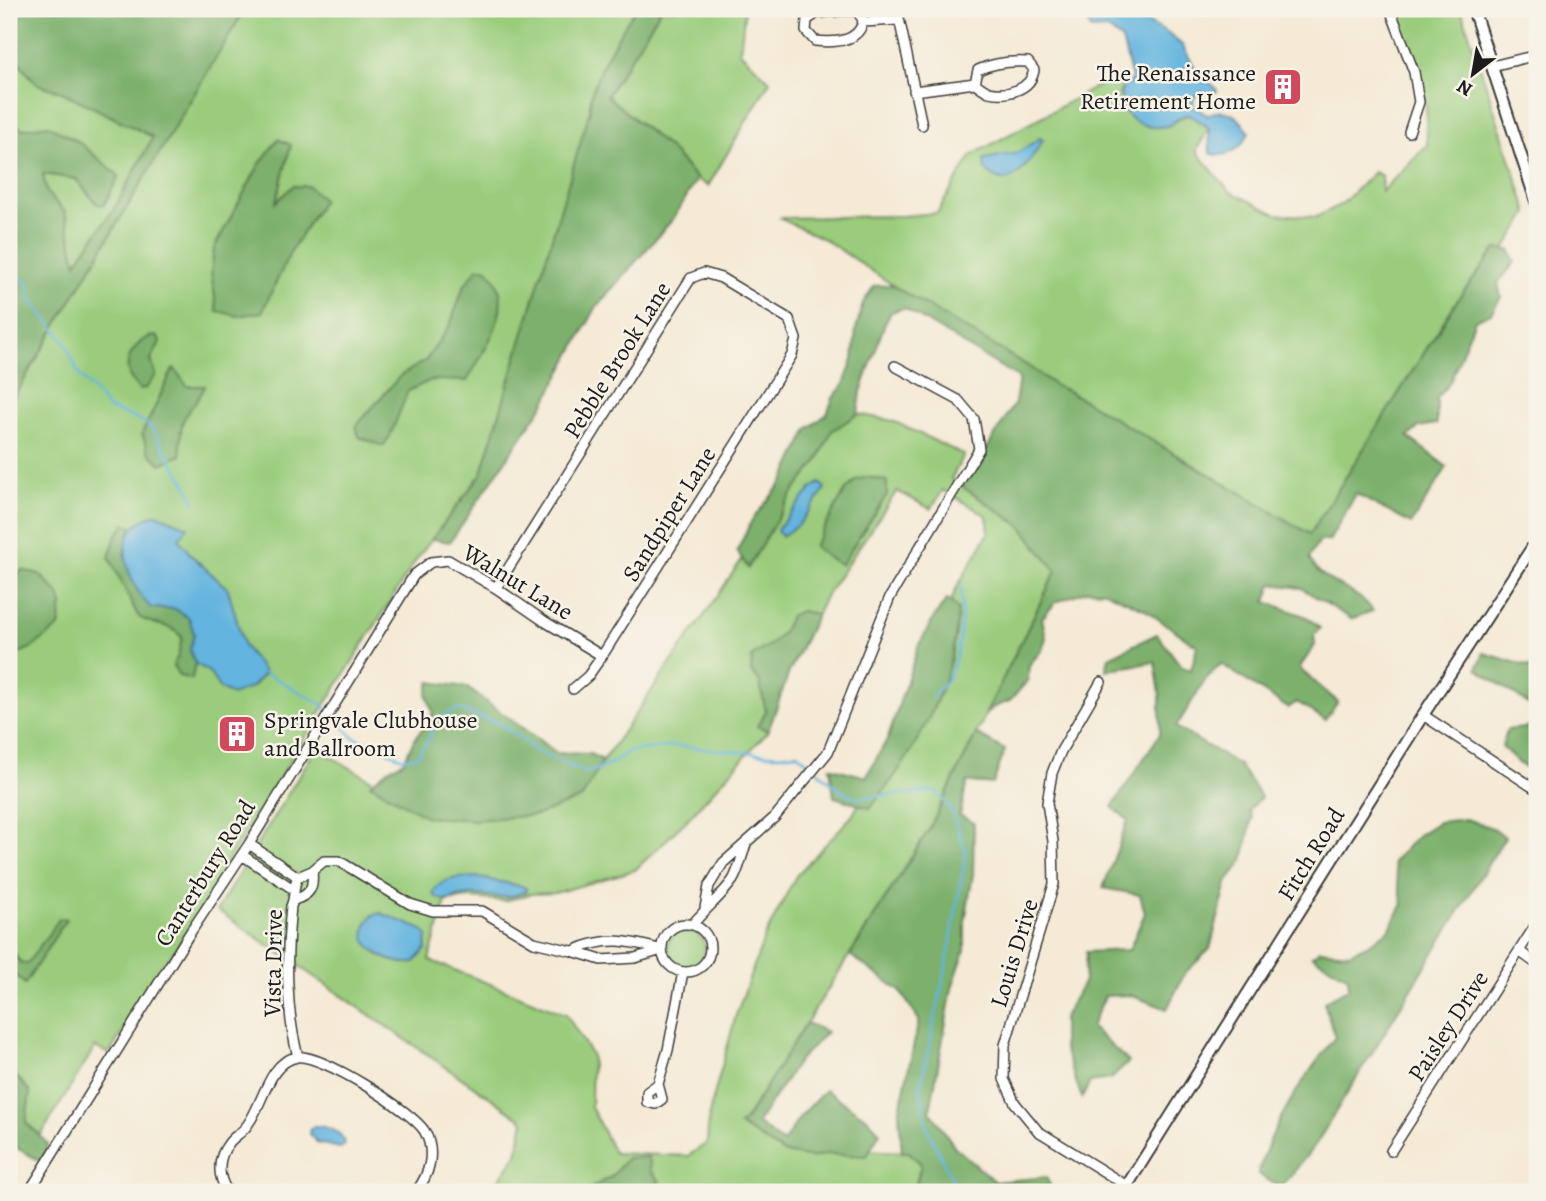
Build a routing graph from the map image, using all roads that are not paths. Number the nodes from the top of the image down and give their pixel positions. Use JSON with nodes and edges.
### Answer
{"nodes":[{"id":1,"x":897,"y":9,"type":"edge"},
{"id":2,"x":1390,"y":9,"type":"edge"},
{"id":3,"x":1473,"y":9,"type":"edge"},
{"id":4,"x":898,"y":20,"type":"junction"},
{"id":5,"x":863,"y":22,"type":"junction"},
{"id":6,"x":1537,"y":55,"type":"edge"},
{"id":7,"x":1492,"y":66,"type":"junction"},
{"id":8,"x":975,"y":83,"type":"junction"},
{"id":9,"x":914,"y":91,"type":"junction"},
{"id":10,"x":922,"y":125,"type":"dead end"},
{"id":11,"x":1409,"y":132,"type":"dead end"},
{"id":12,"x":1537,"y":204,"type":"edge"},
{"id":13,"x":792,"y":355,"type":"joint"},
{"id":14,"x":895,"y":366,"type":"dead end"},
{"id":15,"x":1537,"y":540,"type":"edge"},
{"id":16,"x":414,"y":576,"type":"joint"},
{"id":17,"x":496,"y":588,"type":"junction"},
{"id":18,"x":602,"y":656,"type":"junction"},
{"id":19,"x":1101,"y":682,"type":"dead end"},
{"id":20,"x":573,"y":689,"type":"dead end"},
{"id":21,"x":1423,"y":715,"type":"junction"},
{"id":22,"x":1537,"y":790,"type":"edge"},
{"id":23,"x":746,"y":842,"type":"junction"},
{"id":24,"x":249,"y":844,"type":"junction"},
{"id":25,"x":242,"y":855,"type":"junction"},
{"id":26,"x":312,"y":871,"type":"junction"},
{"id":27,"x":298,"y":877,"type":"junction"},
{"id":28,"x":293,"y":889,"type":"junction"},
{"id":29,"x":294,"y":900,"type":"junction"},
{"id":30,"x":705,"y":908,"type":"junction"},
{"id":31,"x":1537,"y":923,"type":"edge"},
{"id":32,"x":692,"y":925,"type":"junction"},
{"id":33,"x":662,"y":950,"type":"junction"},
{"id":34,"x":573,"y":951,"type":"junction"},
{"id":35,"x":1519,"y":951,"type":"junction"},
{"id":36,"x":1537,"y":964,"type":"edge"},
{"id":37,"x":684,"y":972,"type":"junction"},
{"id":38,"x":298,"y":1056,"type":"junction"},
{"id":39,"x":658,"y":1084,"type":"dead end"},
{"id":40,"x":1391,"y":1151,"type":"dead end"},
{"id":41,"x":1125,"y":1189,"type":"edge"},
{"id":42,"x":29,"y":1192,"type":"edge"},
{"id":43,"x":228,"y":1192,"type":"edge"},
{"id":44,"x":416,"y":1192,"type":"edge"}],
"edges":[{"from":1,"to":4,"type":"street"},
{"from":2,"to":11,"type":"street"},
{"from":3,"to":7,"type":"street"},
{"from":4,"to":5,"type":"street"},
{"from":4,"to":9,"type":"street"},
{"from":5,"to":5,"type":"street"},
{"from":6,"to":7,"type":"street"},
{"from":7,"to":12,"type":"street"},
{"from":8,"to":8,"type":"street"},
{"from":8,"to":9,"type":"street"},
{"from":9,"to":10,"type":"street"},
{"from":13,"to":17,"type":"street","name":"Pebble Brook Lane"},
{"from":13,"to":18,"type":"street","name":"Sandpiper Lane"},
{"from":14,"to":23,"type":"street"},
{"from":15,"to":21,"type":"street","name":"Fitch Road"},
{"from":16,"to":17,"type":"street","name":"Walnut Lane"},
{"from":16,"to":24,"type":"street","name":"Canterbury Road"},
{"from":17,"to":18,"type":"street","name":"Walnut Lane"},
{"from":18,"to":20,"type":"street","name":"Sandpiper Lane"},
{"from":19,"to":41,"type":"street","name":"Louis Drive"},
{"from":21,"to":22,"type":"street"},
{"from":21,"to":41,"type":"street","name":"Fitch Road"},
{"from":23,"to":30,"type":"street"},
{"from":23,"to":30,"type":"street"},
{"from":24,"to":25,"type":"street","name":"Canterbury Road"},
{"from":24,"to":27,"type":"street"},
{"from":25,"to":28,"type":"street","name":"Vista Drive"},
{"from":25,"to":42,"type":"street","name":"Canterbury Road"},
{"from":26,"to":27,"type":"street"},
{"from":26,"to":29,"type":"street"},
{"from":26,"to":34,"type":"street"},
{"from":27,"to":28,"type":"street"},
{"from":28,"to":29,"type":"street","name":"Vista Drive"},
{"from":29,"to":38,"type":"street","name":"Vista Drive"},
{"from":30,"to":32,"type":"street"},
{"from":31,"to":35,"type":"street","name":"Paisley Drive"},
{"from":32,"to":33,"type":"street"},
{"from":32,"to":37,"type":"street"},
{"from":33,"to":34,"type":"street"},
{"from":33,"to":34,"type":"street"},
{"from":33,"to":37,"type":"street"},
{"from":35,"to":36,"type":"street"},
{"from":35,"to":40,"type":"street","name":"Paisley Drive"},
{"from":37,"to":39,"type":"street"},
{"from":38,"to":43,"type":"street"},
{"from":38,"to":44,"type":"street"}]}
